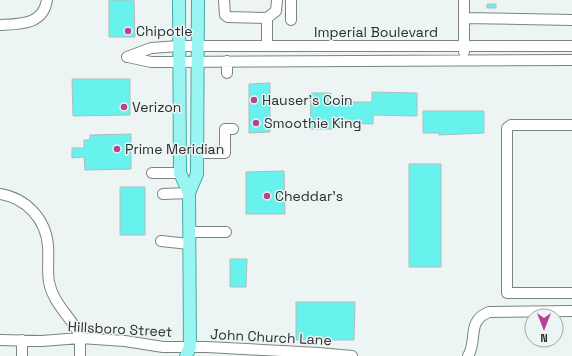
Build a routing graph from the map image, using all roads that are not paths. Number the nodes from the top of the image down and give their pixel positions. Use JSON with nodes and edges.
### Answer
{"nodes":[{"id":1,"x":47,"y":0,"type":"edge"},
{"id":2,"x":179,"y":0,"type":"edge"},
{"id":3,"x":198,"y":0,"type":"edge"},
{"id":4,"x":224,"y":0,"type":"edge"},
{"id":5,"x":277,"y":0,"type":"edge"},
{"id":6,"x":291,"y":0,"type":"edge"},
{"id":7,"x":464,"y":0,"type":"edge"},
{"id":8,"x":267,"y":18,"type":"junction"},
{"id":9,"x":465,"y":18,"type":"junction"},
{"id":10,"x":291,"y":20,"type":"dead end"},
{"id":11,"x":572,"y":20,"type":"edge"},
{"id":12,"x":0,"y":25,"type":"edge"},
{"id":13,"x":179,"y":46,"type":"junction"},
{"id":14,"x":197,"y":46,"type":"junction"},
{"id":15,"x":267,"y":46,"type":"junction"},
{"id":16,"x":465,"y":46,"type":"junction"},
{"id":17,"x":572,"y":46,"type":"edge"},
{"id":18,"x":464,"y":60,"type":"junction"},
{"id":19,"x":572,"y":60,"type":"edge"},
{"id":20,"x":227,"y":61,"type":"junction"},
{"id":21,"x":180,"y":62,"type":"junction"},
{"id":22,"x":197,"y":62,"type":"junction"},
{"id":23,"x":227,"y":73,"type":"dead end"},
{"id":24,"x":572,"y":126,"type":"edge"},
{"id":25,"x":229,"y":129,"type":"dead end"},
{"id":26,"x":197,"y":153,"type":"junction"},
{"id":27,"x":152,"y":173,"type":"dead end"},
{"id":28,"x":180,"y":173,"type":"junction"},
{"id":29,"x":189,"y":193,"type":"junction"},
{"id":30,"x":0,"y":194,"type":"edge"},
{"id":31,"x":163,"y":194,"type":"dead end"},
{"id":32,"x":226,"y":232,"type":"dead end"},
{"id":33,"x":189,"y":238,"type":"junction"},
{"id":34,"x":160,"y":241,"type":"dead end"},
{"id":35,"x":572,"y":293,"type":"edge"},
{"id":36,"x":572,"y":311,"type":"edge"},
{"id":37,"x":80,"y":338,"type":"junction"},
{"id":38,"x":0,"y":340,"type":"edge"},
{"id":39,"x":22,"y":340,"type":"junction"},
{"id":40,"x":190,"y":353,"type":"edge"},
{"id":41,"x":22,"y":356,"type":"edge"},
{"id":42,"x":80,"y":356,"type":"edge"},
{"id":43,"x":352,"y":356,"type":"edge"},
{"id":44,"x":468,"y":356,"type":"edge"}],
"edges":[{"from":1,"to":12,"type":"street"},
{"from":2,"to":13,"type":"main road"},
{"from":3,"to":14,"type":"main road"},
{"from":4,"to":8,"type":"street"},
{"from":5,"to":8,"type":"street"},
{"from":6,"to":10,"type":"street"},
{"from":7,"to":9,"type":"street"},
{"from":8,"to":15,"type":"street"},
{"from":9,"to":11,"type":"street"},
{"from":9,"to":16,"type":"street"},
{"from":13,"to":14,"type":"street","name":"Imperial Boulevard"},
{"from":13,"to":21,"type":"main road"},
{"from":13,"to":21,"type":"street","name":"Imperial Boulevard"},
{"from":14,"to":15,"type":"street","name":"Imperial Boulevard"},
{"from":14,"to":22,"type":"main road"},
{"from":15,"to":16,"type":"street","name":"Imperial Boulevard"},
{"from":16,"to":17,"type":"street","name":"Imperial Boulevard"},
{"from":16,"to":18,"type":"street"},
{"from":18,"to":19,"type":"street","name":"Imperial Boulevard"},
{"from":18,"to":20,"type":"street","name":"Imperial Boulevard"},
{"from":20,"to":22,"type":"street","name":"Imperial Boulevard"},
{"from":20,"to":23,"type":"street"},
{"from":21,"to":22,"type":"street","name":"Imperial Boulevard"},
{"from":21,"to":28,"type":"main road"},
{"from":22,"to":26,"type":"main road"},
{"from":24,"to":35,"type":"street"},
{"from":25,"to":26,"type":"street"},
{"from":26,"to":29,"type":"main road"},
{"from":27,"to":28,"type":"street"},
{"from":28,"to":29,"type":"main road"},
{"from":29,"to":31,"type":"street"},
{"from":29,"to":33,"type":"main road"},
{"from":30,"to":37,"type":"street"},
{"from":32,"to":33,"type":"street"},
{"from":33,"to":34,"type":"street"},
{"from":33,"to":40,"type":"main road"},
{"from":36,"to":44,"type":"street"},
{"from":37,"to":39,"type":"street","name":"Hillsboro Street"},
{"from":37,"to":40,"type":"street","name":"Hillsboro Street"},
{"from":37,"to":42,"type":"street"},
{"from":38,"to":39,"type":"street","name":"Hillsboro Street"},
{"from":39,"to":41,"type":"street"},
{"from":40,"to":43,"type":"street","name":"John Church Lane"}]}
